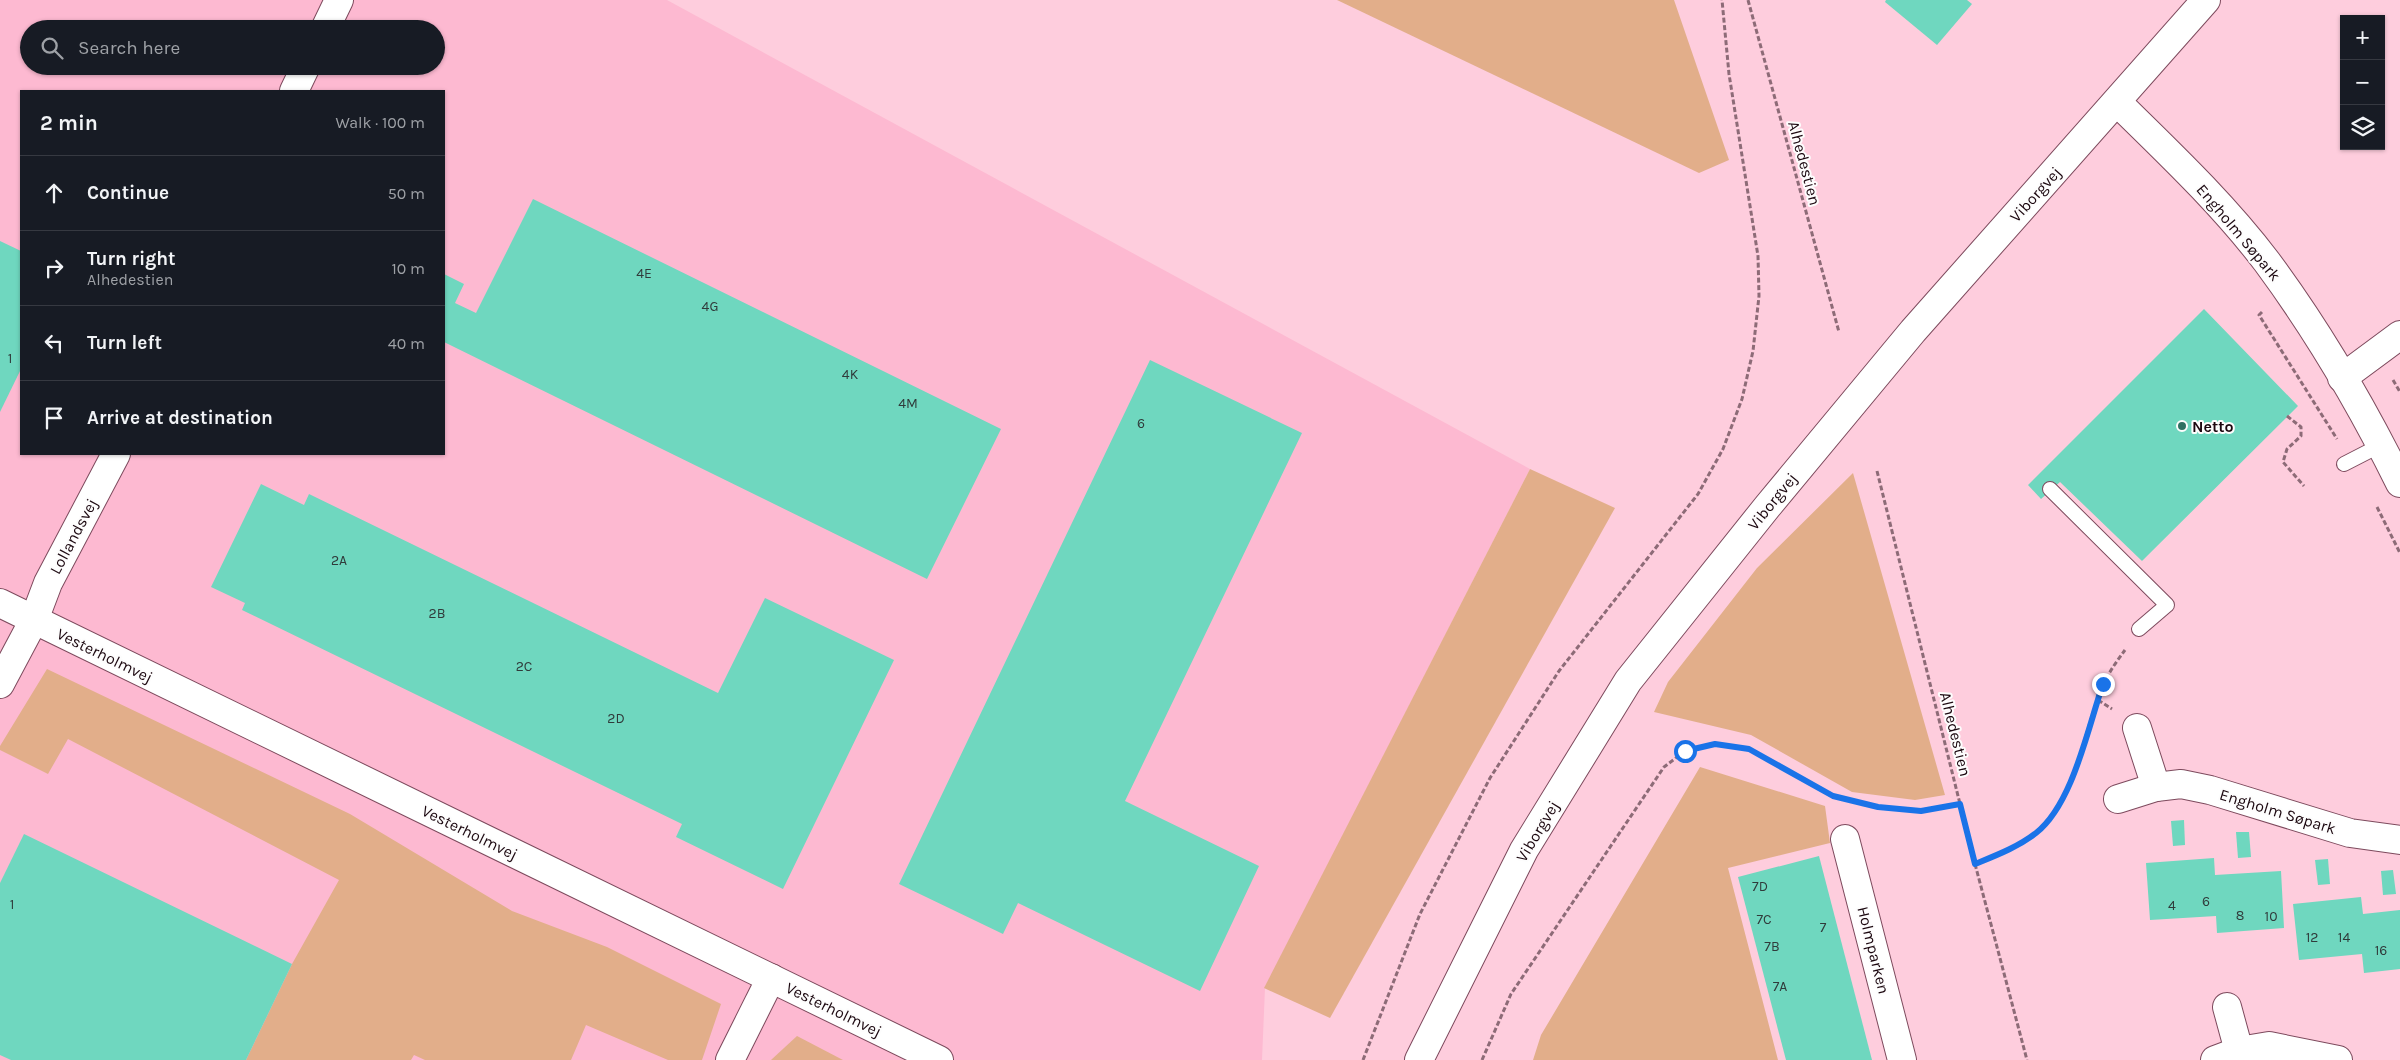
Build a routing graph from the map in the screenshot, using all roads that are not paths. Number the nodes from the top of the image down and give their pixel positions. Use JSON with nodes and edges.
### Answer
{"nodes":[{"id":1,"x":339,"y":0,"type":"edge"},
{"id":2,"x":2206,"y":0,"type":"edge"},
{"id":3,"x":329,"y":20,"type":"edge"},
{"id":4,"x":302,"y":75,"type":"edge"},
{"id":5,"x":294,"y":90,"type":"edge"},
{"id":6,"x":2117,"y":102,"type":"junction"},
{"id":7,"x":2400,"y":335,"type":"edge"},
{"id":8,"x":2342,"y":378,"type":"junction"},
{"id":9,"x":2381,"y":445,"type":"junction"},
{"id":10,"x":115,"y":455,"type":"edge"},
{"id":11,"x":2347,"y":462,"type":"road end"},
{"id":12,"x":2400,"y":483,"type":"edge"},
{"id":13,"x":2050,"y":489,"type":"dead end"},
{"id":14,"x":0,"y":603,"type":"edge"},
{"id":15,"x":34,"y":620,"type":"junction"},
{"id":16,"x":2139,"y":629,"type":"road end"},
{"id":17,"x":0,"y":684,"type":"edge"},
{"id":18,"x":2137,"y":728,"type":"dead end"},
{"id":19,"x":2156,"y":787,"type":"junction"},
{"id":20,"x":2118,"y":799,"type":"dead end"},
{"id":21,"x":1846,"y":839,"type":"dead end"},
{"id":22,"x":2400,"y":840,"type":"edge"},
{"id":23,"x":771,"y":978,"type":"junction"},
{"id":24,"x":2227,"y":1007,"type":"dead end"},
{"id":25,"x":2227,"y":1055,"type":"edge"},
{"id":26,"x":730,"y":1060,"type":"edge"},
{"id":27,"x":939,"y":1060,"type":"edge"},
{"id":28,"x":1419,"y":1060,"type":"edge"},
{"id":29,"x":1902,"y":1060,"type":"edge"},
{"id":30,"x":2338,"y":1060,"type":"edge"}],
"edges":[{"from":1,"to":3,"type":"street"},
{"from":2,"to":6,"type":"street","name":"Viborgvej"},
{"from":4,"to":5,"type":"street"},
{"from":6,"to":8,"type":"street","name":"Engholm Søpark"},
{"from":6,"to":28,"type":"street","name":"Viborgvej"},
{"from":7,"to":8,"type":"street"},
{"from":8,"to":9,"type":"street","name":"Engholm Søpark"},
{"from":9,"to":11,"type":"lane"},
{"from":9,"to":12,"type":"street","name":"Engholm Søpark"},
{"from":10,"to":15,"type":"street","name":"Lollandsvej"},
{"from":13,"to":16,"type":"lane"},
{"from":14,"to":15,"type":"street","name":"Vesterholmvej"},
{"from":15,"to":17,"type":"street","name":"Lollandsvej"},
{"from":15,"to":23,"type":"street","name":"Vesterholmvej"},
{"from":18,"to":19,"type":"street"},
{"from":19,"to":20,"type":"street","name":"Engholm Søpark"},
{"from":19,"to":22,"type":"street","name":"Engholm Søpark"},
{"from":21,"to":29,"type":"street","name":"Holmparken"},
{"from":23,"to":26,"type":"street"},
{"from":23,"to":27,"type":"street","name":"Vesterholmvej"},
{"from":24,"to":25,"type":"street"},
{"from":25,"to":30,"type":"street"}]}
